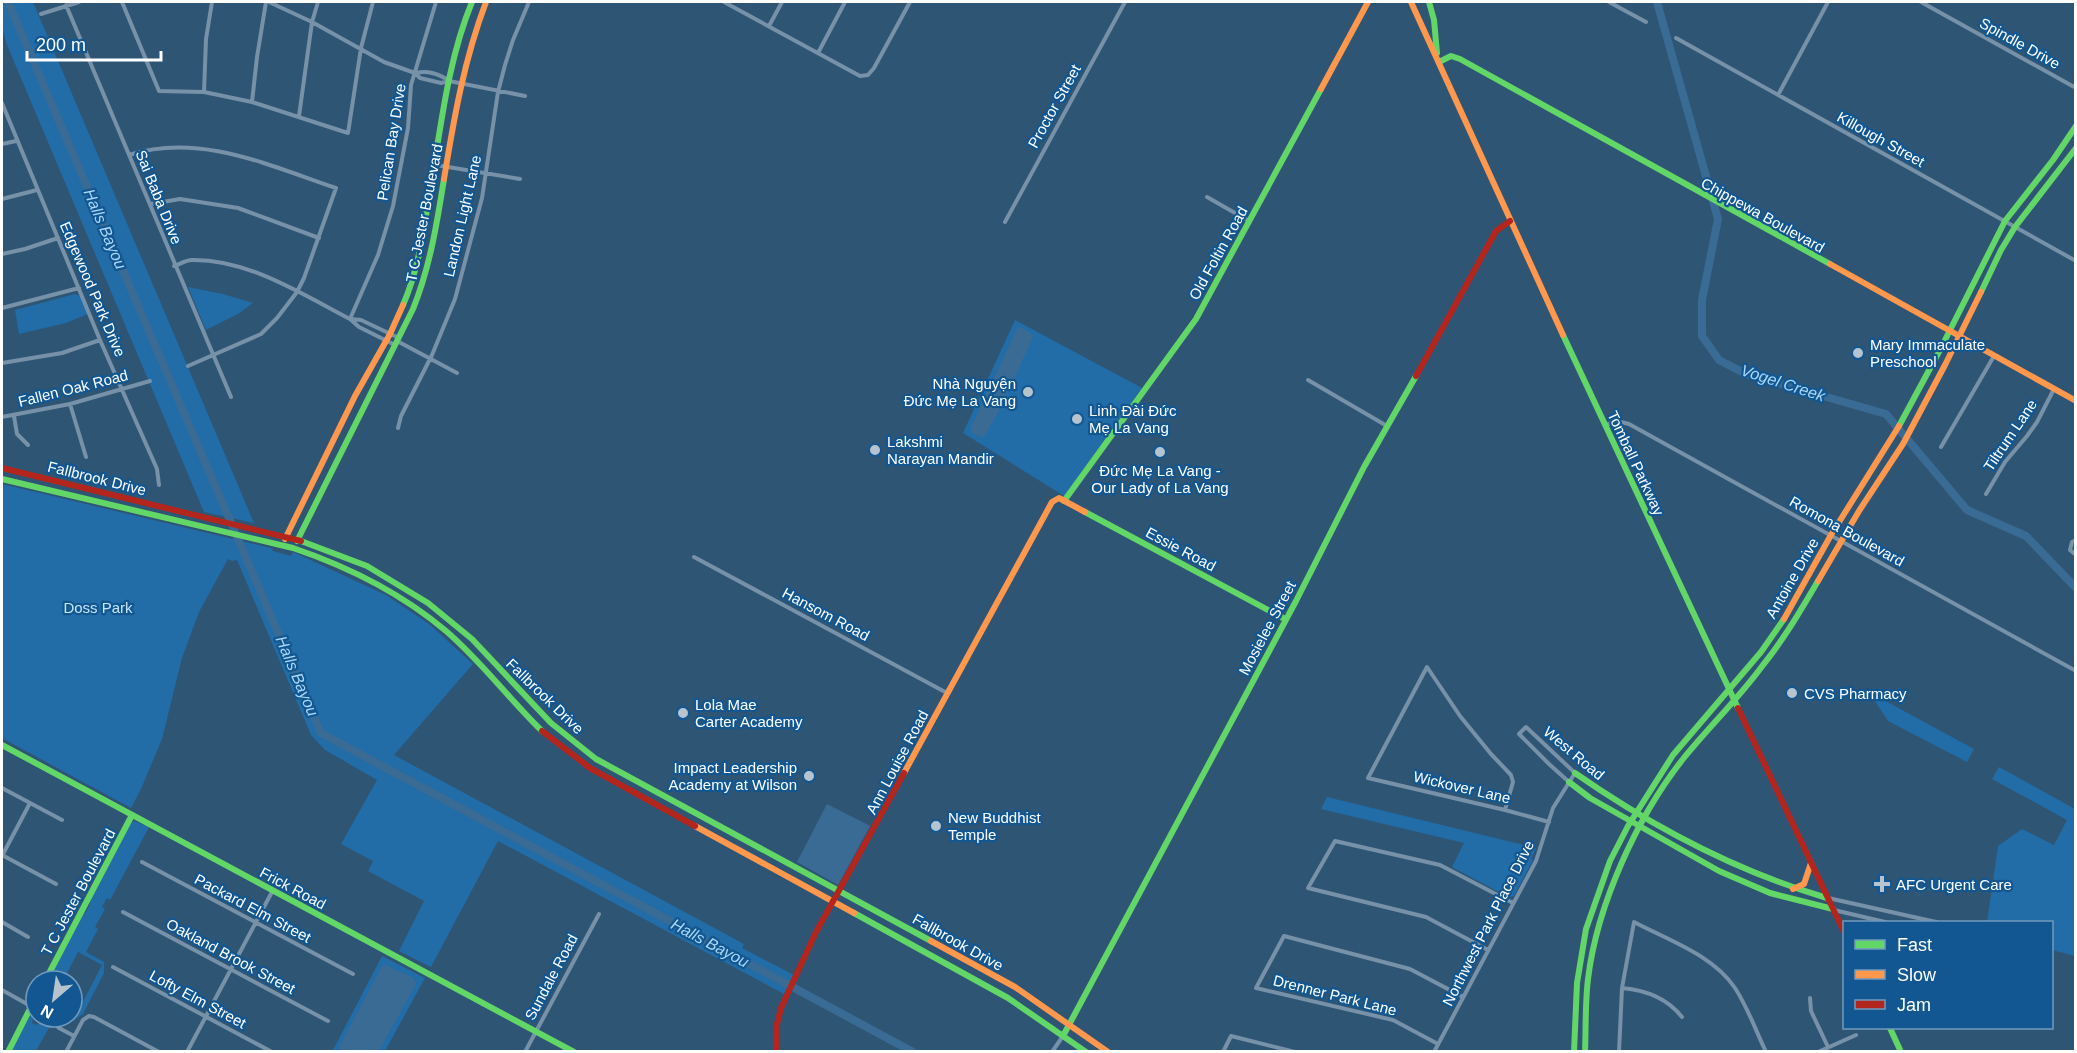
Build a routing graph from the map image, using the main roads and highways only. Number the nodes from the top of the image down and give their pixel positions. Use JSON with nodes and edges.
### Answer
{"nodes":[{"id":1,"x":472,"y":2,"type":"edge"},
{"id":2,"x":486,"y":2,"type":"edge"},
{"id":3,"x":1368,"y":2,"type":"edge"},
{"id":4,"x":1411,"y":2,"type":"edge"},
{"id":5,"x":1429,"y":2,"type":"edge"},
{"id":6,"x":1439,"y":61,"type":"junction"},
{"id":7,"x":2076,"y":126,"type":"edge"},
{"id":8,"x":2076,"y":148,"type":"edge"},
{"id":9,"x":2053,"y":160,"type":"junction"},
{"id":10,"x":2062,"y":167,"type":"junction"},
{"id":11,"x":1510,"y":221,"type":"junction"},
{"id":12,"x":1950,"y":330,"type":"junction"},
{"id":13,"x":1959,"y":336,"type":"junction"},
{"id":14,"x":1919,"y":390,"type":"junction"},
{"id":15,"x":1929,"y":396,"type":"junction"},
{"id":16,"x":2076,"y":401,"type":"edge"},
{"id":17,"x":2,"y":468,"type":"edge"},
{"id":18,"x":1867,"y":477,"type":"junction"},
{"id":19,"x":2,"y":479,"type":"edge"},
{"id":20,"x":56,"y":481,"type":"junction"},
{"id":21,"x":1878,"y":484,"type":"junction"},
{"id":22,"x":53,"y":492,"type":"junction"},
{"id":23,"x":1065,"y":501,"type":"junction"},
{"id":24,"x":154,"y":504,"type":"junction"},
{"id":25,"x":151,"y":514,"type":"junction"},
{"id":26,"x":286,"y":538,"type":"junction"},
{"id":27,"x":297,"y":541,"type":"junction"},
{"id":28,"x":282,"y":545,"type":"junction"},
{"id":29,"x":293,"y":548,"type":"junction"},
{"id":30,"x":1787,"y":614,"type":"junction"},
{"id":31,"x":1285,"y":619,"type":"junction"},
{"id":32,"x":1796,"y":619,"type":"junction"},
{"id":33,"x":1730,"y":687,"type":"junction"},
{"id":34,"x":1735,"y":699,"type":"junction"},
{"id":35,"x":2,"y":745,"type":"edge"},
{"id":36,"x":1673,"y":755,"type":"junction"},
{"id":37,"x":597,"y":759,"type":"junction"},
{"id":38,"x":1682,"y":760,"type":"junction"},
{"id":39,"x":590,"y":768,"type":"junction"},
{"id":40,"x":1575,"y":773,"type":"road end"},
{"id":41,"x":1569,"y":782,"type":"road end"},
{"id":42,"x":676,"y":803,"type":"junction"},
{"id":43,"x":670,"y":813,"type":"junction"},
{"id":44,"x":1635,"y":813,"type":"junction"},
{"id":45,"x":132,"y":815,"type":"junction"},
{"id":46,"x":1645,"y":818,"type":"junction"},
{"id":47,"x":1630,"y":822,"type":"junction"},
{"id":48,"x":1640,"y":827,"type":"junction"},
{"id":49,"x":1723,"y":861,"type":"junction"},
{"id":50,"x":1811,"y":863,"type":"junction"},
{"id":51,"x":1719,"y":871,"type":"junction"},
{"id":52,"x":1793,"y":889,"type":"junction"},
{"id":53,"x":840,"y":891,"type":"junction"},
{"id":54,"x":1827,"y":898,"type":"junction"},
{"id":55,"x":834,"y":902,"type":"junction"},
{"id":56,"x":1833,"y":909,"type":"junction"},
{"id":57,"x":1843,"y":928,"type":"edge"},
{"id":58,"x":1586,"y":929,"type":"junction"},
{"id":59,"x":1597,"y":932,"type":"junction"},
{"id":60,"x":51,"y":969,"type":"edge"},
{"id":61,"x":24,"y":1024,"type":"edge"},
{"id":62,"x":1069,"y":1025,"type":"junction"},
{"id":63,"x":1890,"y":1029,"type":"edge"},
{"id":64,"x":1063,"y":1036,"type":"junction"},
{"id":65,"x":8,"y":1052,"type":"edge"},
{"id":66,"x":574,"y":1052,"type":"edge"},
{"id":67,"x":776,"y":1052,"type":"edge"},
{"id":68,"x":1086,"y":1052,"type":"edge"},
{"id":69,"x":1108,"y":1052,"type":"edge"},
{"id":70,"x":1574,"y":1052,"type":"edge"},
{"id":71,"x":1585,"y":1052,"type":"edge"},
{"id":72,"x":1901,"y":1052,"type":"edge"}],
"edges":[{"from":1,"to":26,"type":"main road","name":"T C Jester Boulevard"},
{"from":2,"to":27,"type":"main road","name":"T C Jester Boulevard"},
{"from":3,"to":23,"type":"main road","name":"Old Foltin Road"},
{"from":4,"to":6,"type":"main road","name":"Tomball Parkway"},
{"from":5,"to":6,"type":"main road"},
{"from":6,"to":11,"type":"main road","name":"Tomball Parkway"},
{"from":6,"to":12,"type":"main road","name":"Chippewa Boulevard"},
{"from":7,"to":9,"type":"main road","name":"Antoine Drive"},
{"from":8,"to":10,"type":"main road","name":"Antoine Drive"},
{"from":9,"to":10,"type":"main road"},
{"from":9,"to":12,"type":"main road","name":"Antoine Drive"},
{"from":10,"to":13,"type":"main road","name":"Antoine Drive"},
{"from":11,"to":31,"type":"main road","name":"Mosielee Street"},
{"from":11,"to":33,"type":"main road","name":"Tomball Parkway"},
{"from":12,"to":13,"type":"main road","name":"Chippewa Boulevard"},
{"from":12,"to":14,"type":"main road","name":"Antoine Drive"},
{"from":13,"to":15,"type":"main road","name":"Antoine Drive"},
{"from":13,"to":16,"type":"main road","name":"Chippewa Boulevard"},
{"from":14,"to":15,"type":"main road"},
{"from":14,"to":18,"type":"main road","name":"Antoine Drive"},
{"from":15,"to":21,"type":"main road","name":"Antoine Drive"},
{"from":17,"to":20,"type":"main road","name":"Fallbrook Drive"},
{"from":18,"to":21,"type":"main road"},
{"from":18,"to":30,"type":"main road","name":"Antoine Drive"},
{"from":19,"to":22,"type":"main road","name":"Fallbrook Drive"},
{"from":20,"to":22,"type":"main road"},
{"from":20,"to":24,"type":"main road","name":"Fallbrook Drive"},
{"from":21,"to":32,"type":"main road","name":"Antoine Drive"},
{"from":22,"to":25,"type":"main road","name":"Fallbrook Drive"},
{"from":23,"to":31,"type":"main road","name":"Essie Road"},
{"from":23,"to":53,"type":"main road","name":"Ann Louise Road"},
{"from":24,"to":25,"type":"main road"},
{"from":24,"to":26,"type":"main road","name":"Fallbrook Drive"},
{"from":25,"to":28,"type":"main road","name":"Fallbrook Drive"},
{"from":26,"to":27,"type":"main road","name":"Fallbrook Drive"},
{"from":26,"to":28,"type":"main road","name":"T C Jester Boulevard"},
{"from":27,"to":29,"type":"main road","name":"T C Jester Boulevard"},
{"from":27,"to":37,"type":"main road","name":"Fallbrook Drive"},
{"from":28,"to":29,"type":"main road","name":"Fallbrook Drive"},
{"from":29,"to":39,"type":"main road","name":"Fallbrook Drive"},
{"from":30,"to":32,"type":"main road"},
{"from":30,"to":33,"type":"main road","name":"Antoine Drive"},
{"from":31,"to":62,"type":"main road","name":"Mosielee Street"},
{"from":32,"to":34,"type":"main road","name":"Antoine Drive"},
{"from":33,"to":34,"type":"main road","name":"Tomball Parkway"},
{"from":33,"to":36,"type":"main road","name":"Antoine Drive"},
{"from":34,"to":38,"type":"main road","name":"Antoine Drive"},
{"from":34,"to":50,"type":"main road","name":"Tomball Parkway"},
{"from":35,"to":45,"type":"main road","name":"Frick Road"},
{"from":36,"to":38,"type":"main road"},
{"from":36,"to":44,"type":"main road","name":"Antoine Drive"},
{"from":37,"to":39,"type":"main road"},
{"from":37,"to":42,"type":"main road","name":"Fallbrook Drive"},
{"from":38,"to":46,"type":"main road","name":"Antoine Drive"},
{"from":39,"to":43,"type":"main road","name":"Fallbrook Drive"},
{"from":40,"to":44,"type":"main road","name":"West Road"},
{"from":41,"to":47,"type":"main road","name":"West Road"},
{"from":42,"to":43,"type":"main road"},
{"from":42,"to":53,"type":"main road","name":"Fallbrook Drive"},
{"from":43,"to":55,"type":"main road","name":"Fallbrook Drive"},
{"from":44,"to":46,"type":"main road","name":"West Road"},
{"from":44,"to":47,"type":"main road","name":"Antoine Drive"},
{"from":45,"to":60,"type":"main road","name":"T C Jester Boulevard"},
{"from":45,"to":66,"type":"main road","name":"Frick Road"},
{"from":46,"to":48,"type":"main road","name":"Antoine Drive"},
{"from":46,"to":49,"type":"main road","name":"West Road"},
{"from":47,"to":48,"type":"main road","name":"West Road"},
{"from":47,"to":58,"type":"main road","name":"Antoine Drive"},
{"from":48,"to":51,"type":"main road","name":"West Road"},
{"from":48,"to":59,"type":"main road","name":"Antoine Drive"},
{"from":49,"to":51,"type":"main road"},
{"from":49,"to":52,"type":"main road","name":"West Road"},
{"from":50,"to":52,"type":"main road"},
{"from":50,"to":54,"type":"main road","name":"Tomball Parkway"},
{"from":51,"to":56,"type":"main road","name":"West Road"},
{"from":52,"to":54,"type":"main road","name":"West Road"},
{"from":53,"to":55,"type":"main road","name":"Ann Louise Road"},
{"from":53,"to":62,"type":"main road","name":"Fallbrook Drive"},
{"from":54,"to":56,"type":"main road","name":"Tomball Parkway"},
{"from":55,"to":64,"type":"main road","name":"Fallbrook Drive"},
{"from":55,"to":67,"type":"main road","name":"Ann Louise Road"},
{"from":56,"to":57,"type":"main road","name":"Tomball Parkway"},
{"from":58,"to":59,"type":"main road"},
{"from":58,"to":70,"type":"main road","name":"Antoine Drive"},
{"from":59,"to":71,"type":"main road","name":"Antoine Drive"},
{"from":61,"to":65,"type":"main road"},
{"from":62,"to":64,"type":"main road","name":"Mosielee Street"},
{"from":62,"to":69,"type":"main road","name":"Fallbrook Drive"},
{"from":63,"to":72,"type":"main road"},
{"from":64,"to":68,"type":"main road","name":"Fallbrook Drive"}]}
